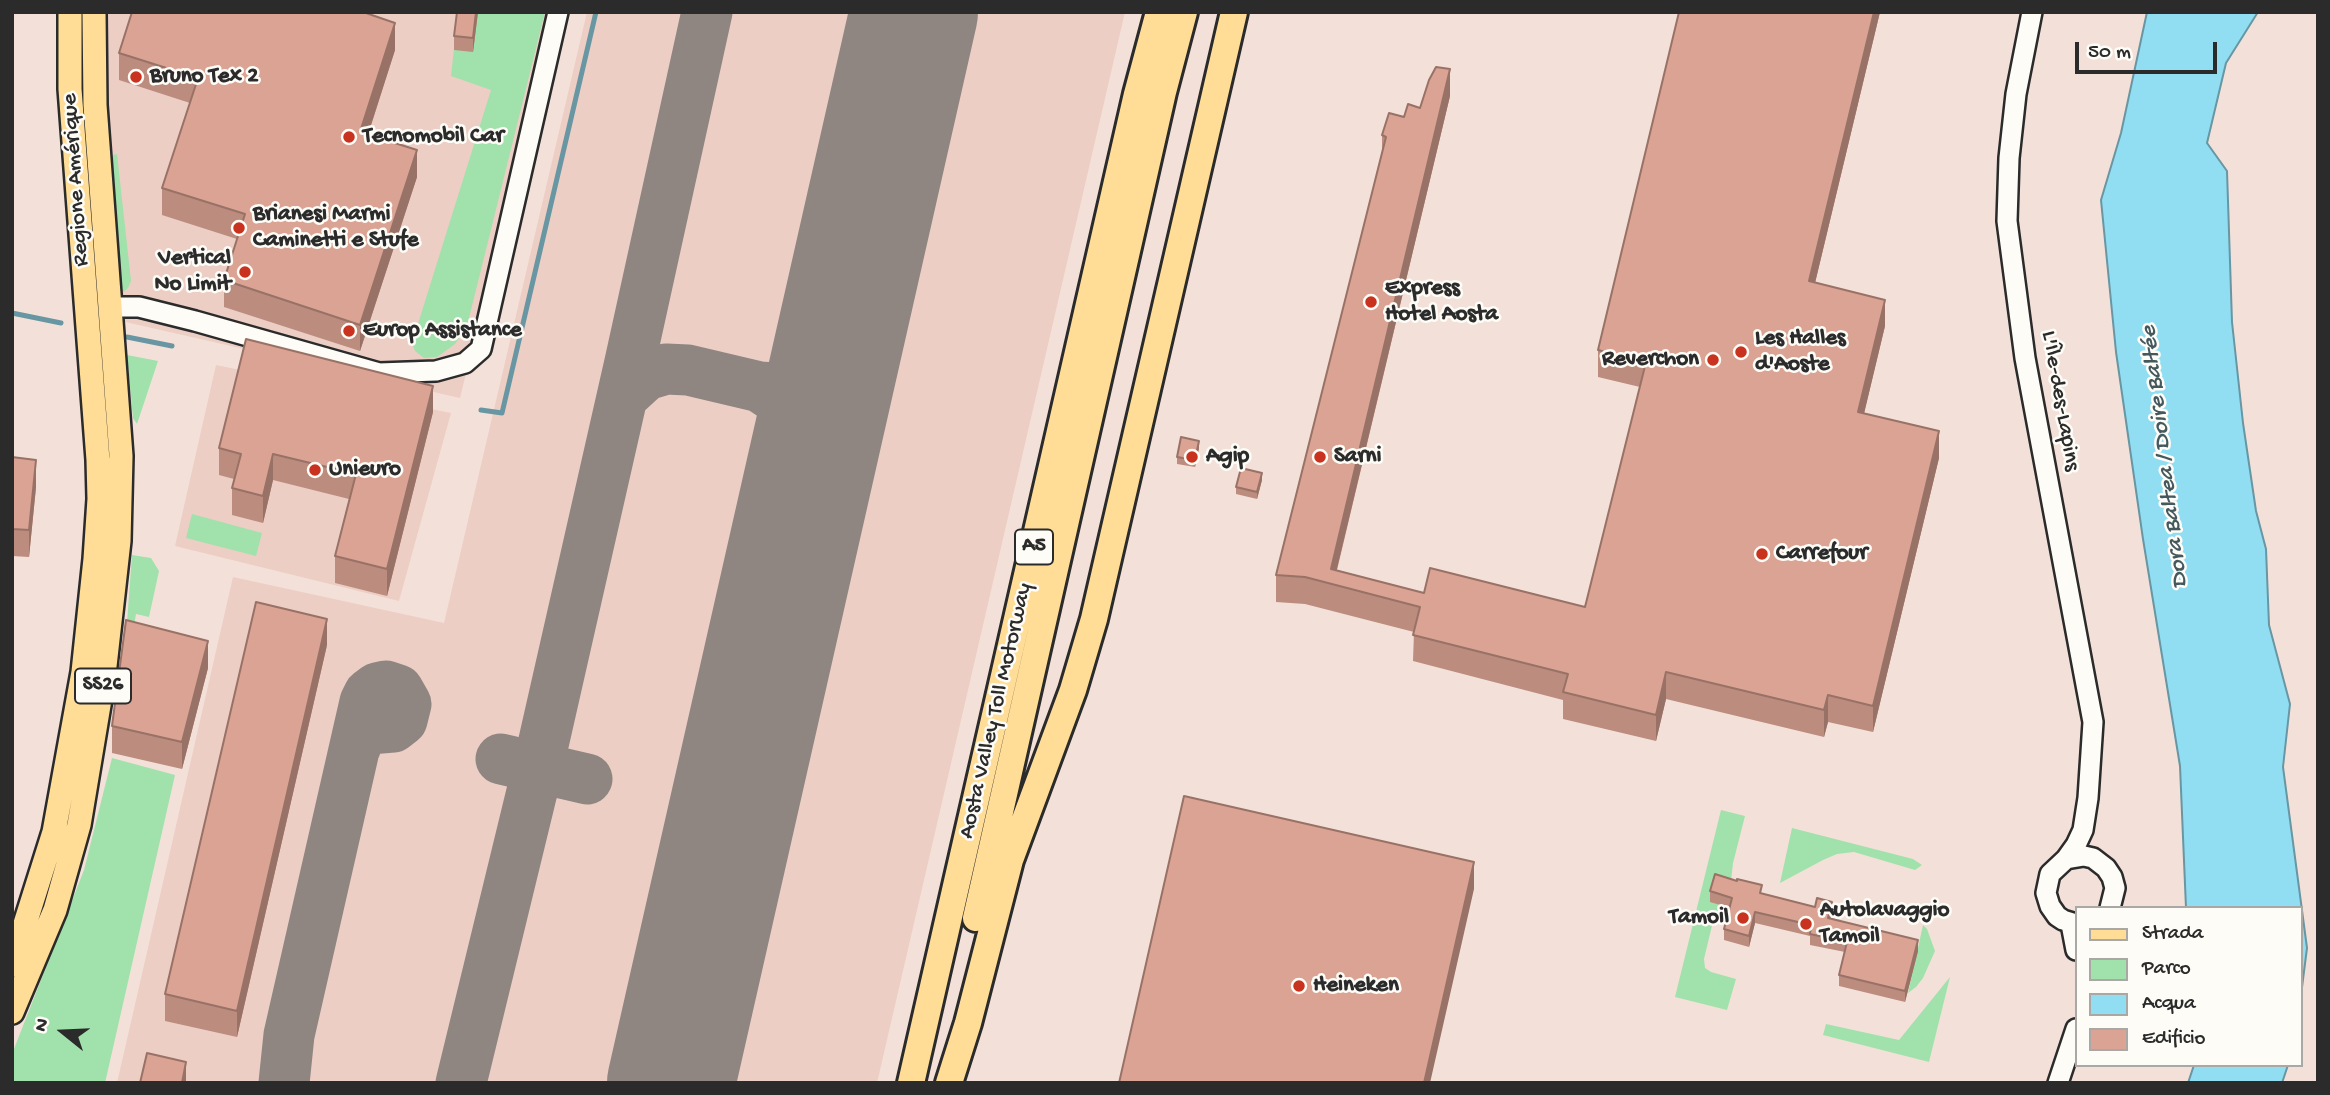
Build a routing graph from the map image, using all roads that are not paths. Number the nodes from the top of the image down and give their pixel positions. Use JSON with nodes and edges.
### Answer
{"nodes":[{"id":1,"x":70,"y":12,"type":"edge"},
{"id":2,"x":94,"y":12,"type":"edge"},
{"id":3,"x":558,"y":12,"type":"edge"},
{"id":4,"x":1158,"y":12,"type":"edge"},
{"id":5,"x":1184,"y":12,"type":"edge"},
{"id":6,"x":1234,"y":12,"type":"edge"},
{"id":7,"x":2032,"y":12,"type":"edge"},
{"id":8,"x":110,"y":307,"type":"junction"},
{"id":9,"x":102,"y":348,"type":"junction"},
{"id":10,"x":2088,"y":798,"type":"junction"},
{"id":11,"x":2066,"y":859,"type":"junction"},
{"id":12,"x":2101,"y":863,"type":"junction"},
{"id":13,"x":2110,"y":906,"type":"edge"},
{"id":14,"x":2074,"y":924,"type":"edge"},
{"id":15,"x":12,"y":965,"type":"edge"},
{"id":16,"x":12,"y":1012,"type":"edge"},
{"id":17,"x":2074,"y":1035,"type":"edge"},
{"id":18,"x":911,"y":1083,"type":"edge"},
{"id":19,"x":938,"y":1083,"type":"edge"},
{"id":20,"x":948,"y":1083,"type":"edge"},
{"id":21,"x":2058,"y":1083,"type":"edge"}],
"edges":[{"from":1,"to":9,"type":"main road","name":"Regione Amérique","number":"SS26"},
{"from":2,"to":8,"type":"main road","name":"Regione Amérique","number":"SS26"},
{"from":3,"to":8,"type":"street"},
{"from":4,"to":18,"type":"highway","name":"Aosta Valley Toll Motorway","number":"A5"},
{"from":5,"to":19,"type":"highway","name":"Aosta Valley Toll Motorway","number":"A5"},
{"from":6,"to":20,"type":"highway"},
{"from":7,"to":10,"type":"street","name":"L'Île-des-Lapins"},
{"from":8,"to":9,"type":"main road","name":"Regione Amérique","number":"SS26"},
{"from":9,"to":15,"type":"main road","number":"SS26"},
{"from":9,"to":16,"type":"main road","number":"SS26"},
{"from":10,"to":11,"type":"street","name":"L'Île-des-Lapins"},
{"from":10,"to":12,"type":"street","name":"L'Île-des-Lapins"},
{"from":11,"to":12,"type":"street"},
{"from":11,"to":14,"type":"street","name":"L'Île-des-Lapins"},
{"from":12,"to":13,"type":"street","name":"L'Île-des-Lapins"},
{"from":17,"to":21,"type":"street"}]}
